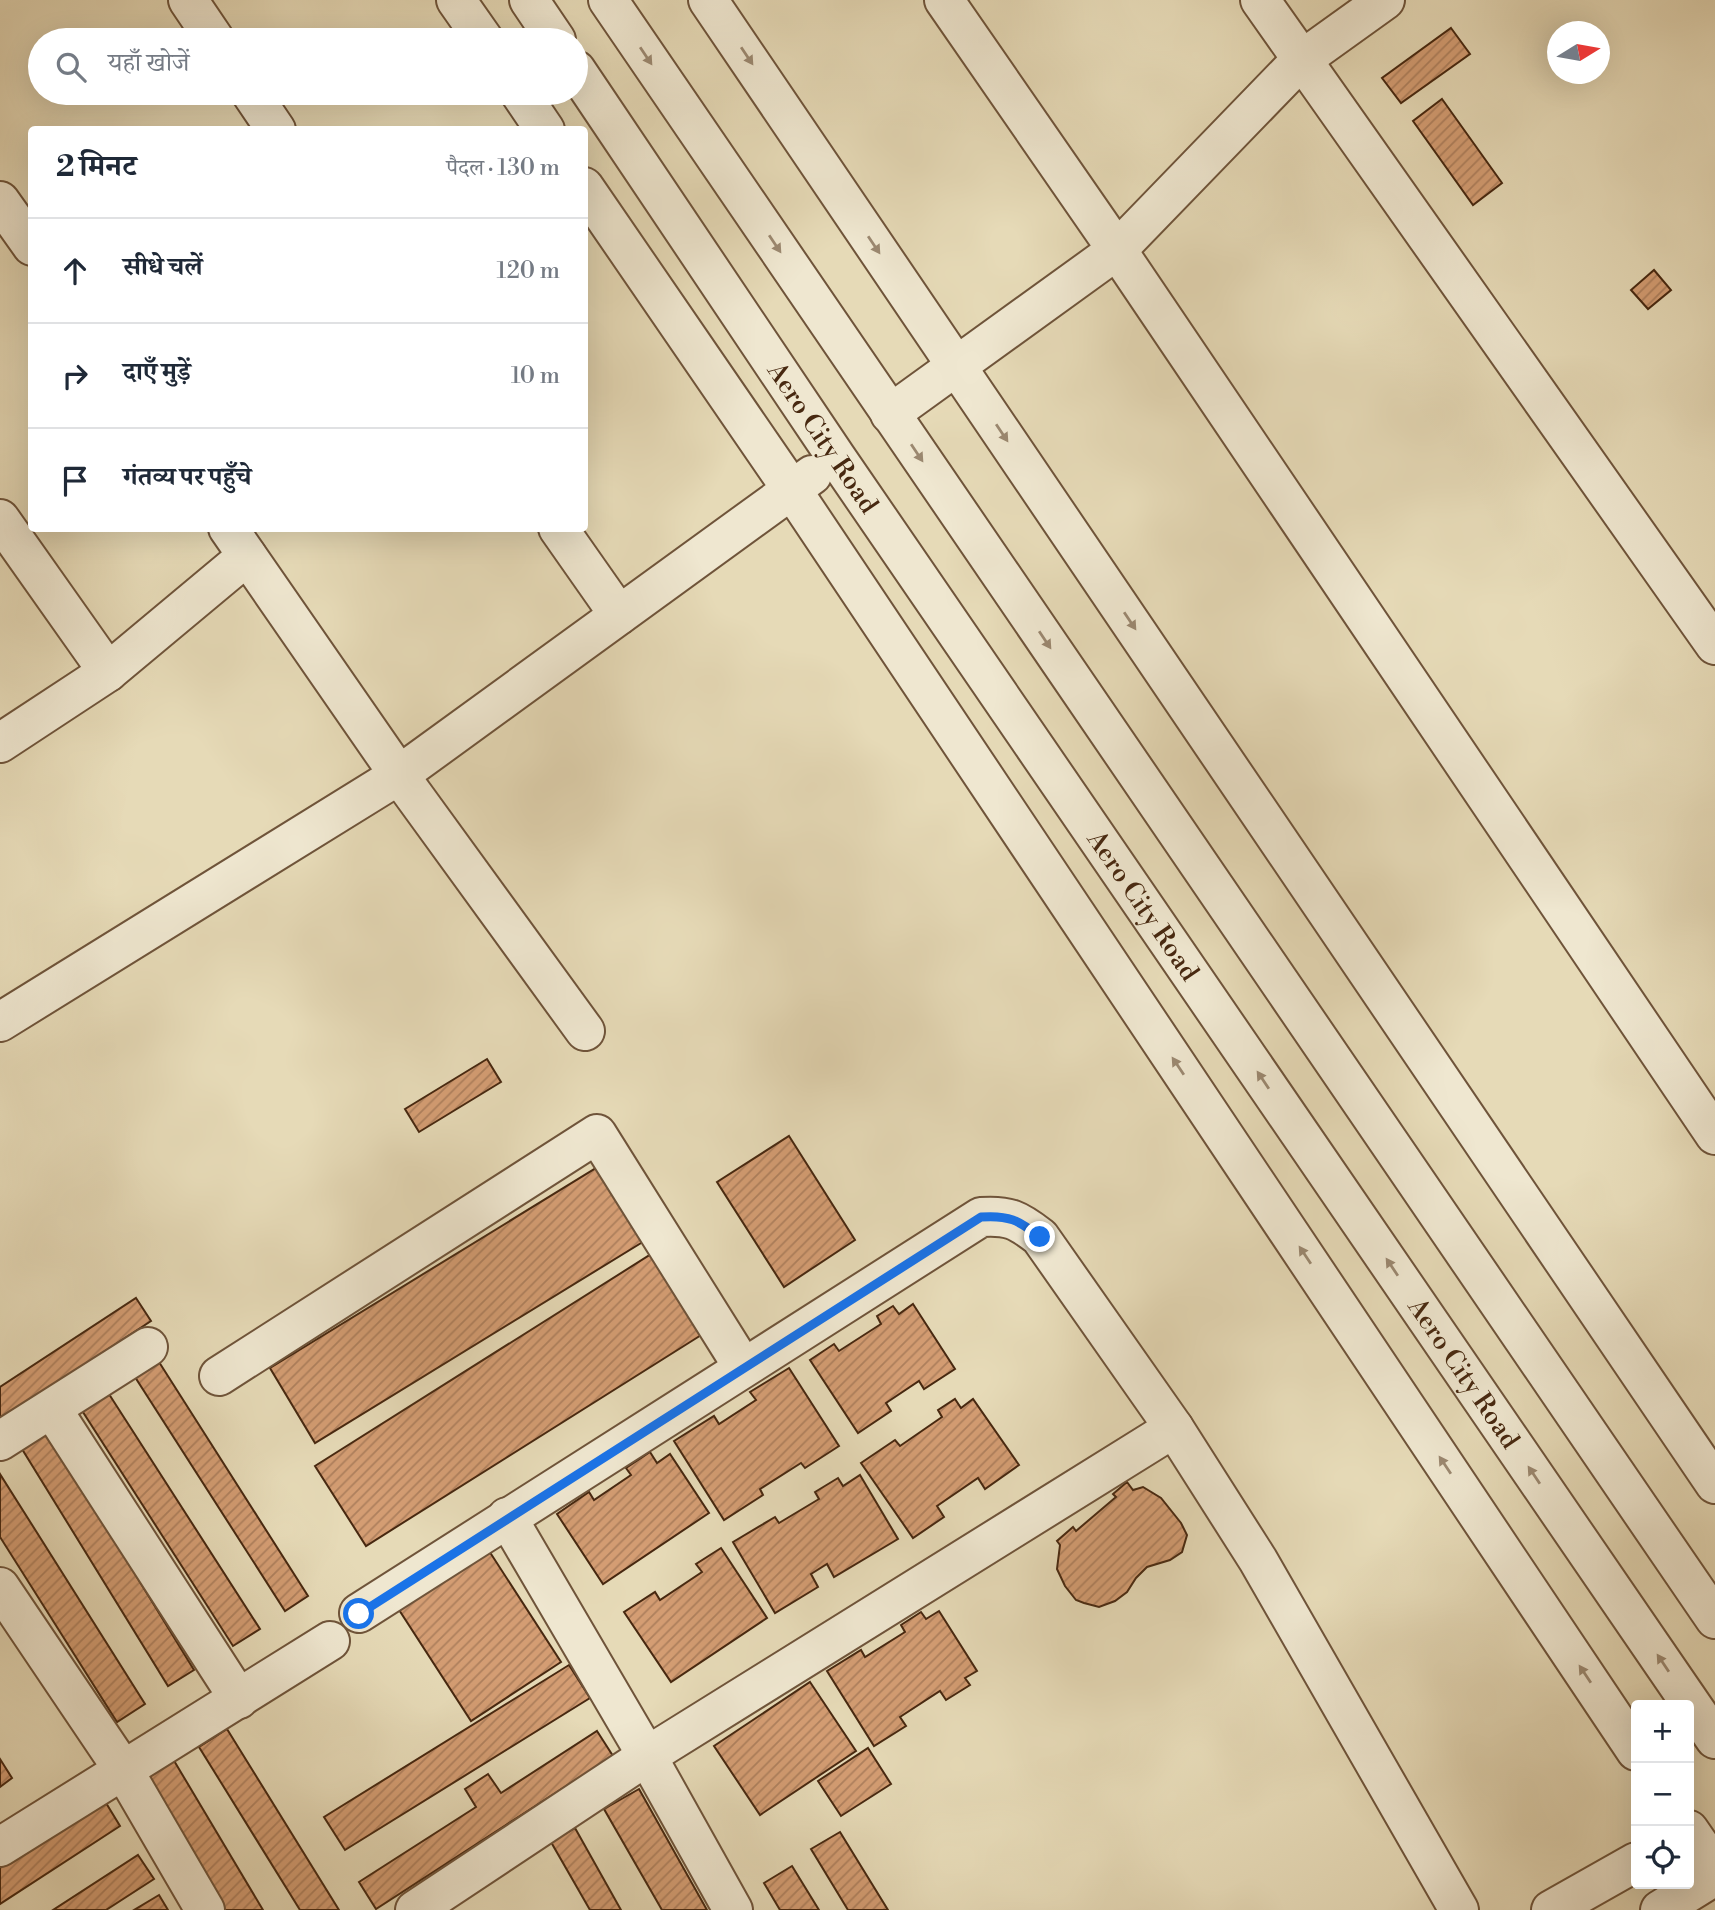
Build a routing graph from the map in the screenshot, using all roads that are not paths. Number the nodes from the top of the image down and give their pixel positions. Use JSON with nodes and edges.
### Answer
{"nodes":[{"id":1,"x":188,"y":0,"type":"edge"},
{"id":2,"x":456,"y":0,"type":"edge"},
{"id":3,"x":529,"y":0,"type":"edge"},
{"id":4,"x":608,"y":0,"type":"edge"},
{"id":5,"x":708,"y":0,"type":"edge"},
{"id":6,"x":944,"y":0,"type":"edge"},
{"id":7,"x":1260,"y":0,"type":"edge"},
{"id":8,"x":1385,"y":0,"type":"edge"},
{"id":9,"x":207,"y":28,"type":"edge"},
{"id":10,"x":476,"y":28,"type":"edge"},
{"id":11,"x":548,"y":28,"type":"edge"},
{"id":12,"x":1300,"y":61,"type":"junction"},
{"id":13,"x":588,"y":88,"type":"edge"},
{"id":14,"x":259,"y":105,"type":"edge"},
{"id":15,"x":528,"y":105,"type":"edge"},
{"id":16,"x":273,"y":126,"type":"edge"},
{"id":17,"x":542,"y":126,"type":"edge"},
{"id":18,"x":588,"y":193,"type":"edge"},
{"id":19,"x":0,"y":201,"type":"edge"},
{"id":20,"x":28,"y":240,"type":"edge"},
{"id":21,"x":1117,"y":250,"type":"junction"},
{"id":22,"x":957,"y":366,"type":"junction"},
{"id":23,"x":890,"y":414,"type":"junction"},
{"id":24,"x":836,"y":457,"type":"junction"},
{"id":25,"x":792,"y":490,"type":"junction"},
{"id":26,"x":0,"y":519,"type":"edge"},
{"id":27,"x":561,"y":532,"type":"edge"},
{"id":28,"x":237,"y":542,"type":"edge"},
{"id":29,"x":619,"y":615,"type":"junction"},
{"id":30,"x":1715,"y":645,"type":"edge"},
{"id":31,"x":108,"y":672,"type":"junction"},
{"id":32,"x":0,"y":743,"type":"edge"},
{"id":33,"x":399,"y":775,"type":"junction"},
{"id":34,"x":0,"y":1022,"type":"edge"},
{"id":35,"x":585,"y":1031,"type":"dead end"},
{"id":36,"x":1715,"y":1135,"type":"edge"},
{"id":37,"x":148,"y":1347,"type":"dead end"},
{"id":38,"x":743,"y":1367,"type":"junction"},
{"id":39,"x":219,"y":1376,"type":"dead end"},
{"id":40,"x":52,"y":1409,"type":"junction"},
{"id":41,"x":1174,"y":1427,"type":"junction"},
{"id":42,"x":0,"y":1441,"type":"edge"},
{"id":43,"x":1715,"y":1484,"type":"edge"},
{"id":44,"x":507,"y":1517,"type":"junction"},
{"id":45,"x":0,"y":1587,"type":"edge"},
{"id":46,"x":359,"y":1614,"type":"dead end"},
{"id":47,"x":1715,"y":1619,"type":"edge"},
{"id":48,"x":330,"y":1641,"type":"dead end"},
{"id":49,"x":239,"y":1699,"type":"junction"},
{"id":50,"x":1715,"y":1739,"type":"edge"},
{"id":51,"x":1631,"y":1744,"type":"edge"},
{"id":52,"x":647,"y":1756,"type":"junction"},
{"id":53,"x":124,"y":1771,"type":"junction"},
{"id":54,"x":1696,"y":1828,"type":"edge"},
{"id":55,"x":0,"y":1847,"type":"edge"},
{"id":56,"x":1631,"y":1865,"type":"edge"},
{"id":57,"x":1715,"y":1868,"type":"edge"},
{"id":58,"x":1715,"y":1877,"type":"edge"},
{"id":59,"x":205,"y":1910,"type":"edge"},
{"id":60,"x":415,"y":1910,"type":"edge"},
{"id":61,"x":733,"y":1910,"type":"edge"},
{"id":62,"x":1459,"y":1910,"type":"edge"},
{"id":63,"x":1551,"y":1910,"type":"edge"},
{"id":64,"x":1660,"y":1910,"type":"edge"}],
"edges":[{"from":1,"to":9,"type":"street"},
{"from":2,"to":10,"type":"street"},
{"from":3,"to":11,"type":"street"},
{"from":4,"to":23,"type":"street","one_way":true},
{"from":5,"to":22,"type":"street","one_way":true},
{"from":6,"to":21,"type":"street"},
{"from":7,"to":12,"type":"street"},
{"from":8,"to":12,"type":"street"},
{"from":12,"to":21,"type":"street"},
{"from":12,"to":30,"type":"street"},
{"from":13,"to":24,"type":"street","name":"Aero City Road"},
{"from":14,"to":16,"type":"street"},
{"from":15,"to":17,"type":"street"},
{"from":18,"to":25,"type":"street"},
{"from":19,"to":20,"type":"street"},
{"from":21,"to":22,"type":"street"},
{"from":21,"to":36,"type":"street"},
{"from":22,"to":23,"type":"street"},
{"from":22,"to":43,"type":"street","one_way":true},
{"from":23,"to":47,"type":"street","one_way":true},
{"from":24,"to":25,"type":"street"},
{"from":50,"to":24,"type":"street","name":"Aero City Road","one_way":true},
{"from":25,"to":29,"type":"street"},
{"from":51,"to":25,"type":"street","one_way":true},
{"from":26,"to":31,"type":"street"},
{"from":27,"to":29,"type":"street"},
{"from":28,"to":31,"type":"street"},
{"from":28,"to":33,"type":"street"},
{"from":29,"to":33,"type":"street"},
{"from":31,"to":32,"type":"street"},
{"from":33,"to":34,"type":"street"},
{"from":33,"to":35,"type":"street"},
{"from":37,"to":40,"type":"street"},
{"from":38,"to":39,"type":"street"},
{"from":38,"to":41,"type":"street"},
{"from":38,"to":44,"type":"street"},
{"from":40,"to":42,"type":"street"},
{"from":40,"to":49,"type":"street"},
{"from":41,"to":52,"type":"street"},
{"from":41,"to":62,"type":"street"},
{"from":44,"to":46,"type":"street"},
{"from":44,"to":52,"type":"street"},
{"from":45,"to":53,"type":"street"},
{"from":48,"to":49,"type":"street"},
{"from":49,"to":53,"type":"street"},
{"from":52,"to":60,"type":"street"},
{"from":52,"to":61,"type":"street"},
{"from":53,"to":55,"type":"street"},
{"from":53,"to":59,"type":"street"},
{"from":54,"to":57,"type":"street"},
{"from":56,"to":63,"type":"street"},
{"from":58,"to":64,"type":"street"}]}
